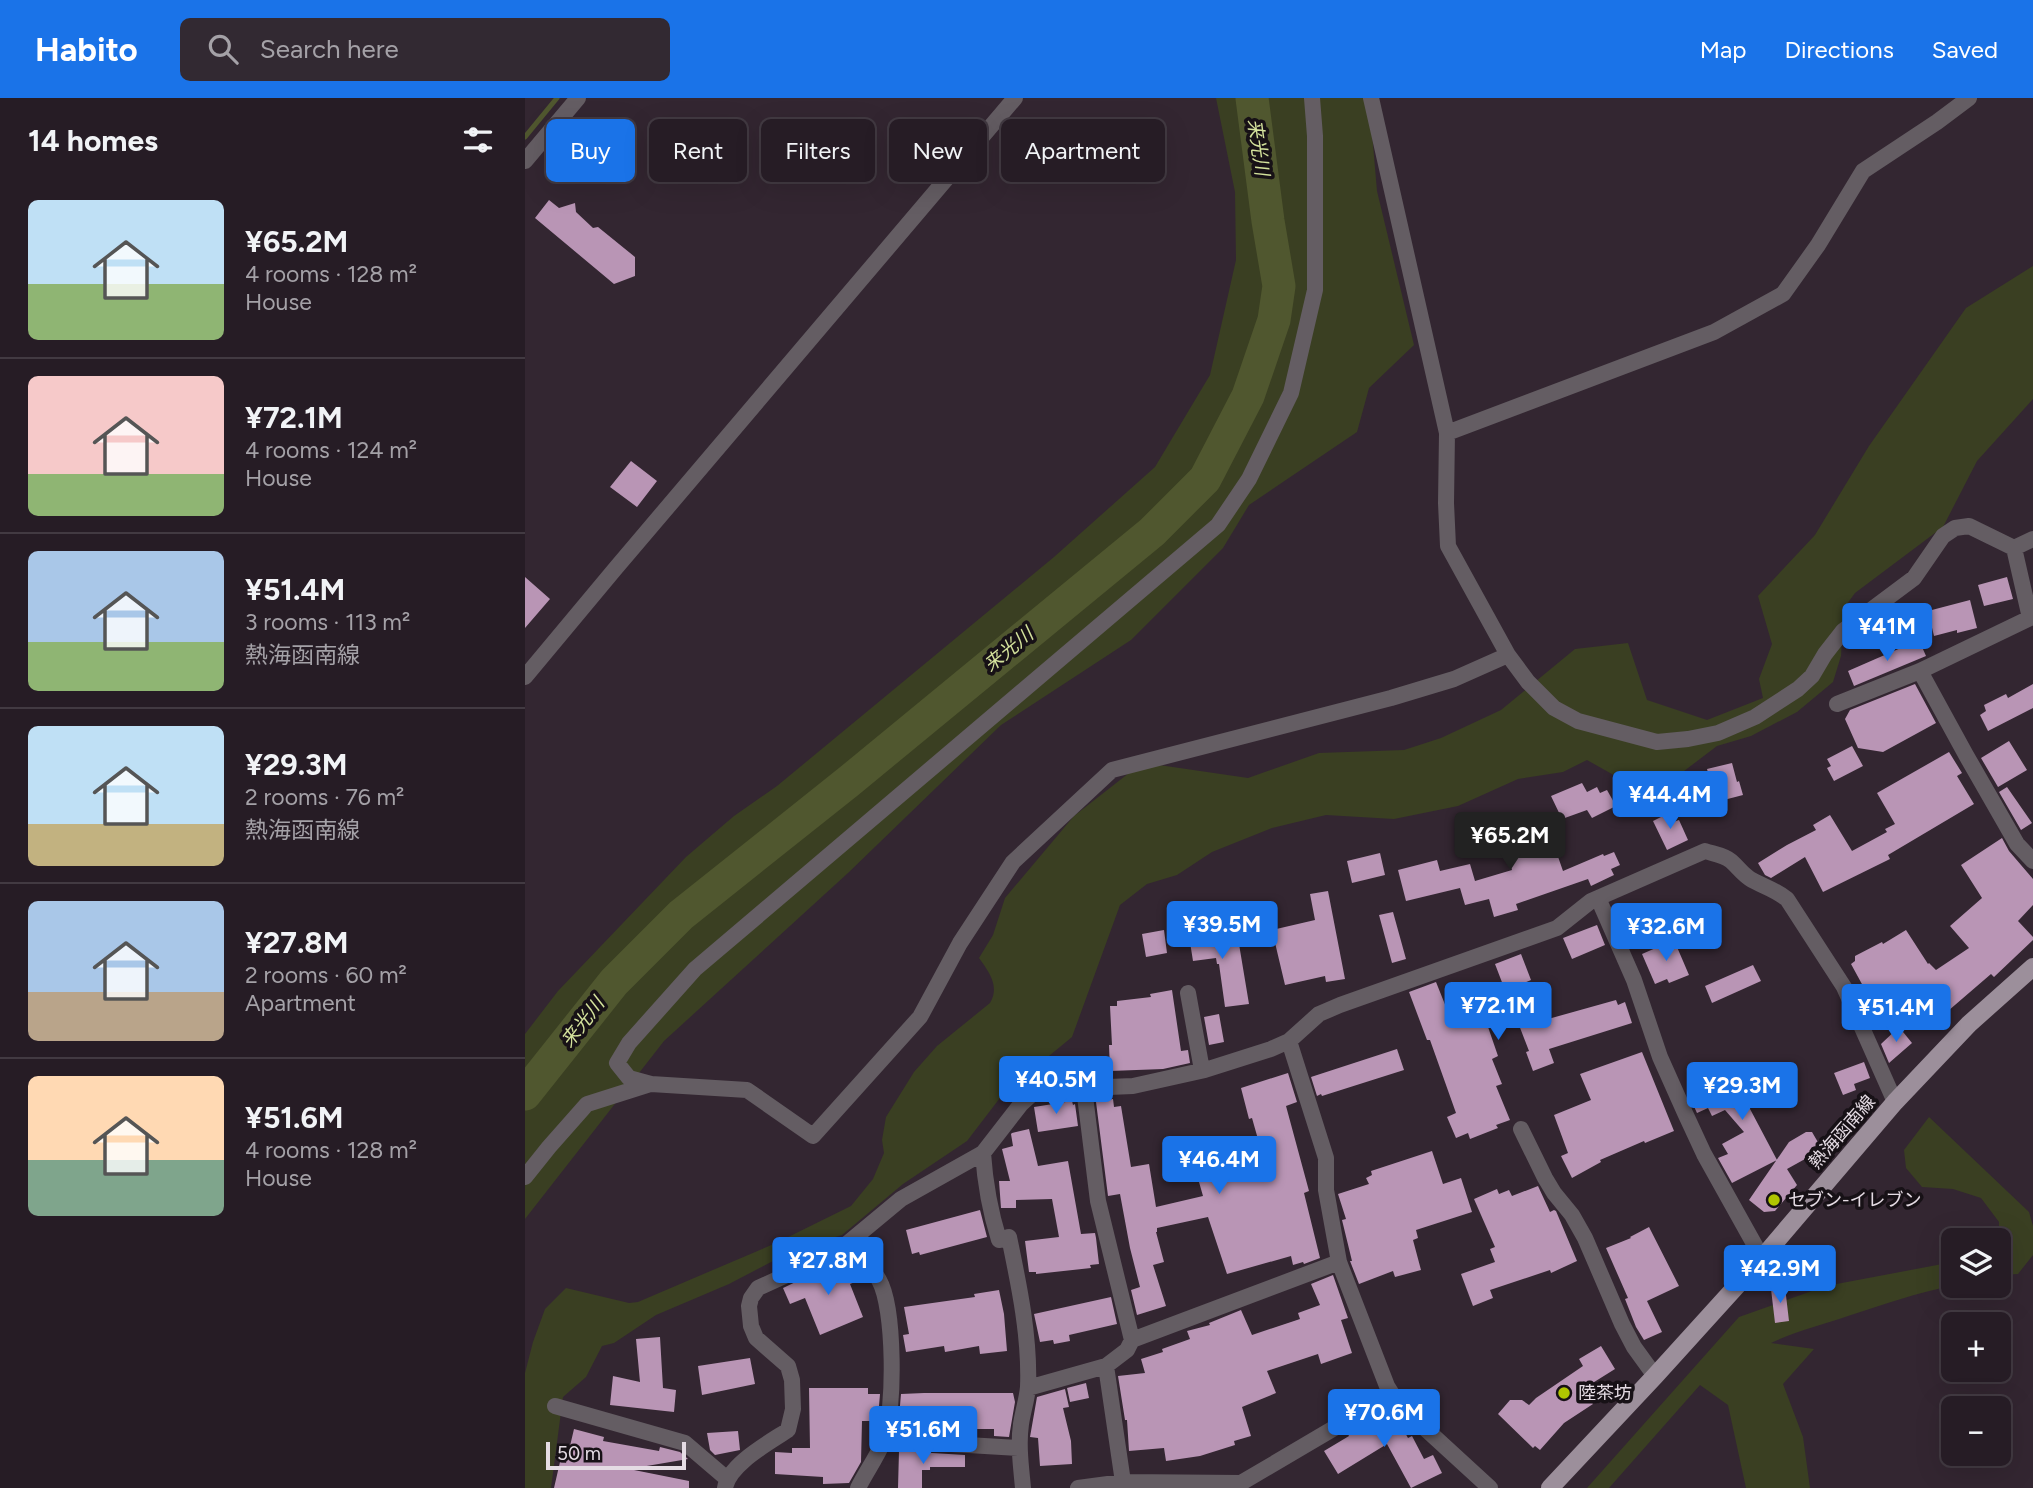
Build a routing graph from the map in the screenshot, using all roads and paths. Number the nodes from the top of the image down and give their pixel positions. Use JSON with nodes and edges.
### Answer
{"nodes":[{"id":1,"x":578,"y":98,"type":"edge"},
{"id":2,"x":1015,"y":98,"type":"edge"},
{"id":3,"x":1312,"y":98,"type":"edge"},
{"id":4,"x":1371,"y":98,"type":"edge"},
{"id":5,"x":1969,"y":98,"type":"edge"},
{"id":6,"x":525,"y":161,"type":"edge"},
{"id":7,"x":1447,"y":433,"type":"junction"},
{"id":8,"x":2033,"y":539,"type":"edge"},
{"id":9,"x":2014,"y":548,"type":"junction"},
{"id":10,"x":1508,"y":655,"type":"junction"},
{"id":11,"x":1920,"y":671,"type":"junction"},
{"id":12,"x":525,"y":677,"type":"edge"},
{"id":13,"x":1837,"y":704,"type":"dead end"},
{"id":14,"x":2033,"y":861,"type":"edge"},
{"id":15,"x":1598,"y":898,"type":"junction"},
{"id":16,"x":2033,"y":967,"type":"edge"},
{"id":17,"x":1188,"y":993,"type":"dead end"},
{"id":18,"x":1289,"y":1041,"type":"junction"},
{"id":19,"x":1202,"y":1070,"type":"junction"},
{"id":20,"x":652,"y":1084,"type":"junction"},
{"id":21,"x":1084,"y":1088,"type":"junction"},
{"id":22,"x":1895,"y":1102,"type":"junction"},
{"id":23,"x":1521,"y":1129,"type":"dead end"},
{"id":24,"x":983,"y":1153,"type":"junction"},
{"id":25,"x":525,"y":1177,"type":"edge"},
{"id":26,"x":848,"y":1242,"type":"junction"},
{"id":27,"x":1762,"y":1258,"type":"junction"},
{"id":28,"x":1339,"y":1262,"type":"junction"},
{"id":29,"x":1132,"y":1340,"type":"junction"},
{"id":30,"x":1106,"y":1366,"type":"junction"},
{"id":31,"x":1655,"y":1376,"type":"junction"},
{"id":32,"x":1028,"y":1388,"type":"junction"},
{"id":33,"x":1392,"y":1394,"type":"junction"},
{"id":34,"x":555,"y":1406,"type":"dead end"},
{"id":35,"x":884,"y":1440,"type":"junction"},
{"id":36,"x":1019,"y":1448,"type":"junction"},
{"id":37,"x":1123,"y":1482,"type":"junction"},
{"id":38,"x":725,"y":1483,"type":"edge"},
{"id":39,"x":1179,"y":1485,"type":"edge"},
{"id":40,"x":858,"y":1488,"type":"edge"},
{"id":41,"x":1023,"y":1488,"type":"edge"},
{"id":42,"x":1078,"y":1488,"type":"edge"},
{"id":43,"x":1490,"y":1488,"type":"edge"},
{"id":44,"x":1550,"y":1488,"type":"edge"}],
"edges":[{"from":1,"to":6,"type":"street"},
{"from":2,"to":12,"type":"street"},
{"from":3,"to":20,"type":"street"},
{"from":4,"to":7,"type":"street"},
{"from":5,"to":7,"type":"street"},
{"from":7,"to":10,"type":"street"},
{"from":8,"to":9,"type":"street"},
{"from":9,"to":10,"type":"street"},
{"from":9,"to":11,"type":"street"},
{"from":10,"to":20,"type":"street"},
{"from":11,"to":13,"type":"street"},
{"from":11,"to":14,"type":"street"},
{"from":15,"to":18,"type":"street"},
{"from":15,"to":22,"type":"street"},
{"from":15,"to":27,"type":"street"},
{"from":16,"to":22,"type":"main road","name":"熱海函南線"},
{"from":17,"to":19,"type":"street"},
{"from":18,"to":19,"type":"street"},
{"from":18,"to":28,"type":"street"},
{"from":19,"to":21,"type":"street"},
{"from":20,"to":25,"type":"street"},
{"from":21,"to":24,"type":"street"},
{"from":21,"to":29,"type":"street"},
{"from":22,"to":27,"type":"main road","name":"熱海函南線"},
{"from":23,"to":31,"type":"street"},
{"from":24,"to":26,"type":"street"},
{"from":24,"to":32,"type":"street"},
{"from":26,"to":35,"type":"street"},
{"from":26,"to":38,"type":"street"},
{"from":27,"to":31,"type":"main road","name":"熱海函南線"},
{"from":28,"to":29,"type":"street"},
{"from":28,"to":33,"type":"street"},
{"from":29,"to":30,"type":"street"},
{"from":30,"to":32,"type":"street"},
{"from":30,"to":37,"type":"street"},
{"from":31,"to":44,"type":"main road","name":"熱海函南線"},
{"from":32,"to":36,"type":"street"},
{"from":33,"to":39,"type":"street"},
{"from":33,"to":43,"type":"street"},
{"from":34,"to":38,"type":"street"},
{"from":35,"to":36,"type":"street"},
{"from":35,"to":40,"type":"street"},
{"from":36,"to":41,"type":"street"},
{"from":37,"to":39,"type":"street"},
{"from":37,"to":42,"type":"street"}]}
